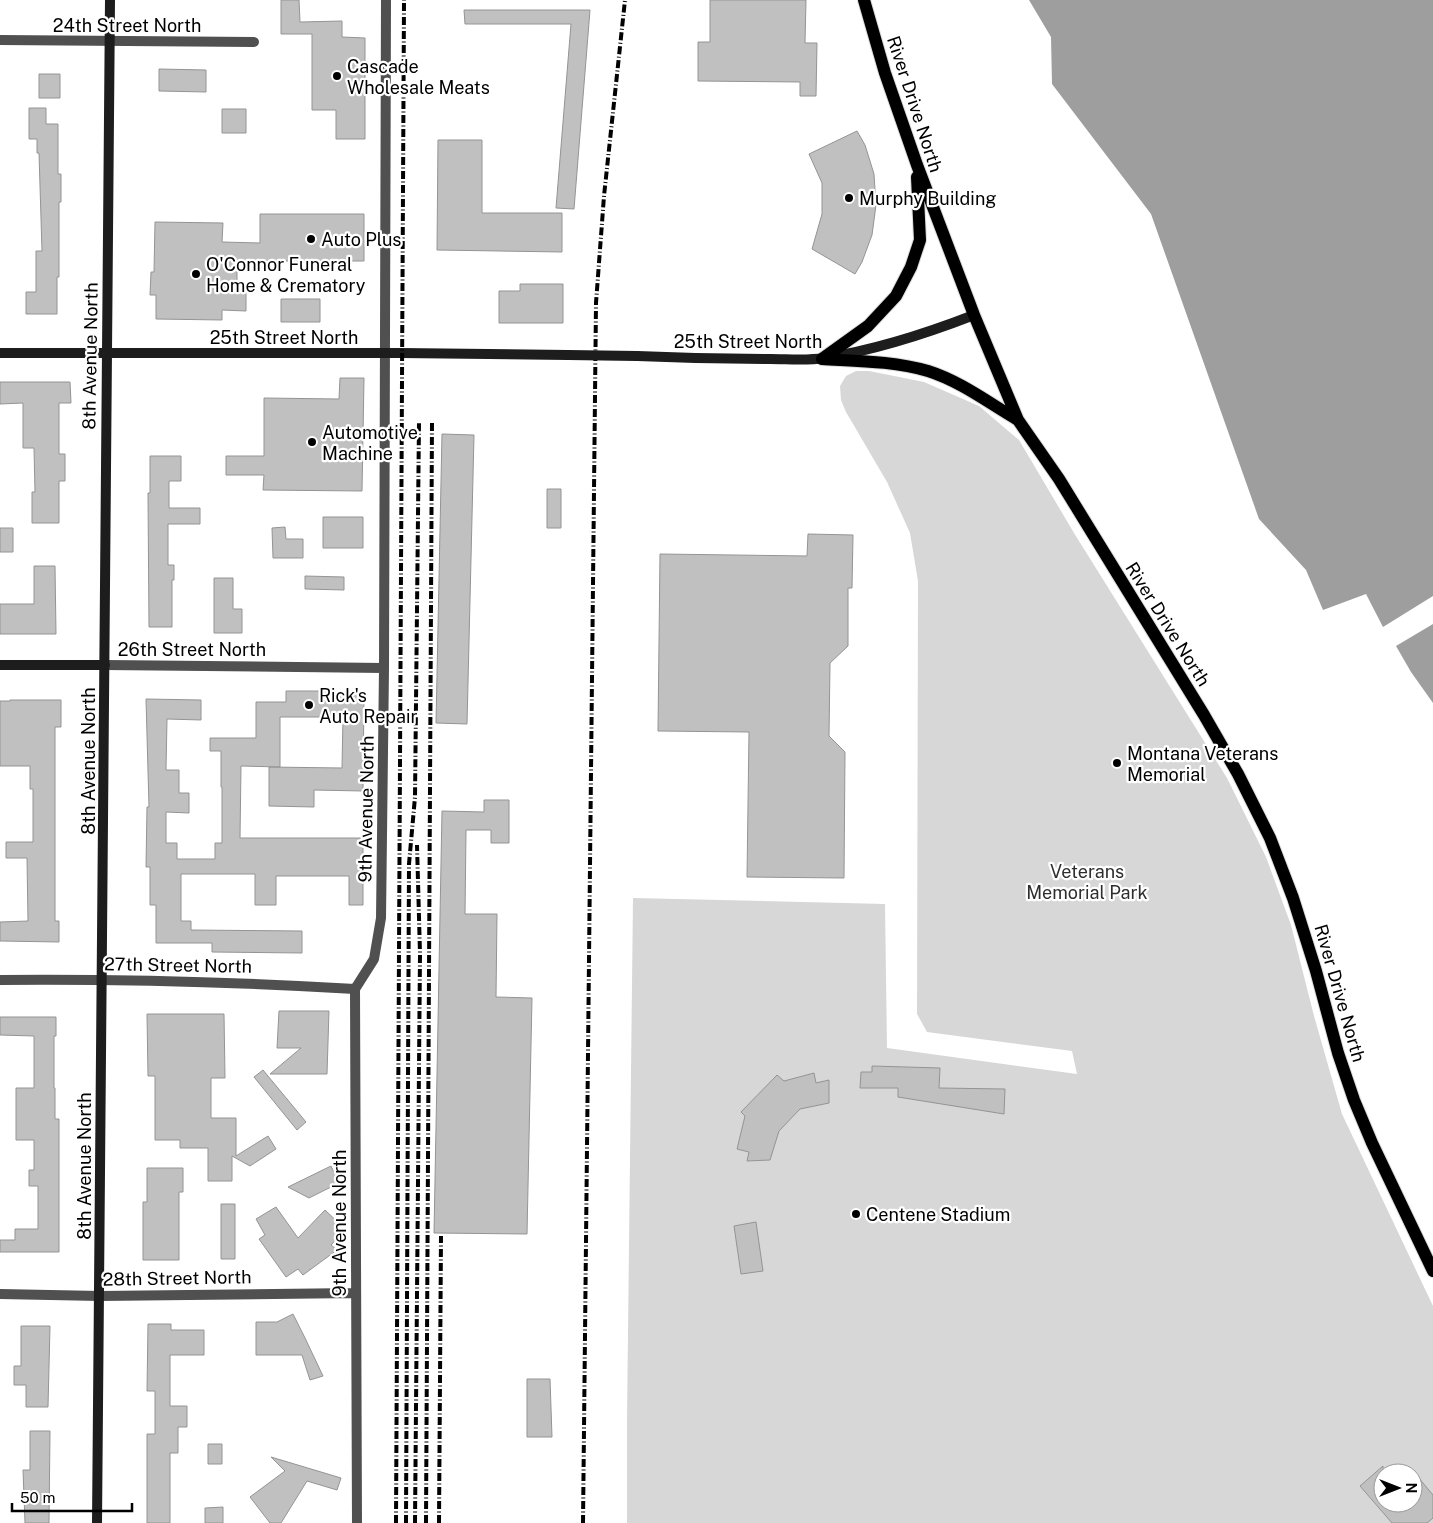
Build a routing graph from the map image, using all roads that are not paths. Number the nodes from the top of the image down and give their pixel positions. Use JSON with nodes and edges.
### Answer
{"nodes":[{"id":1,"x":110,"y":0,"type":"edge"},
{"id":2,"x":386,"y":0,"type":"edge"},
{"id":3,"x":864,"y":0,"type":"edge"},
{"id":4,"x":0,"y":40,"type":"edge"},
{"id":5,"x":110,"y":40,"type":"junction"},
{"id":6,"x":254,"y":42,"type":"dead end"},
{"id":7,"x":916,"y":166,"type":"junction"},
{"id":8,"x":974,"y":315,"type":"junction"},
{"id":9,"x":0,"y":353,"type":"edge"},
{"id":10,"x":106,"y":353,"type":"junction"},
{"id":11,"x":385,"y":354,"type":"junction"},
{"id":12,"x":822,"y":359,"type":"junction"},
{"id":13,"x":1018,"y":420,"type":"junction"},
{"id":14,"x":0,"y":665,"type":"edge"},
{"id":15,"x":105,"y":665,"type":"junction"},
{"id":16,"x":384,"y":668,"type":"junction"},
{"id":17,"x":102,"y":979,"type":"junction"},
{"id":18,"x":0,"y":980,"type":"edge"},
{"id":19,"x":355,"y":989,"type":"junction"},
{"id":20,"x":1433,"y":1272,"type":"edge"},
{"id":21,"x":355,"y":1293,"type":"junction"},
{"id":22,"x":0,"y":1294,"type":"edge"},
{"id":23,"x":100,"y":1296,"type":"junction"},
{"id":24,"x":98,"y":1523,"type":"edge"},
{"id":25,"x":357,"y":1523,"type":"edge"}],
"edges":[{"from":1,"to":5,"type":"street","name":"8th Avenue North"},
{"from":2,"to":11,"type":"street","name":"9th Avenue North"},
{"from":3,"to":7,"type":"main road","name":"River Drive North"},
{"from":4,"to":5,"type":"street","name":"24th Street North"},
{"from":5,"to":6,"type":"street","name":"24th Street North"},
{"from":5,"to":10,"type":"street","name":"8th Avenue North"},
{"from":7,"to":8,"type":"main road","name":"River Drive North"},
{"from":7,"to":12,"type":"main road"},
{"from":8,"to":12,"type":"street","name":"25th Street North"},
{"from":8,"to":13,"type":"main road","name":"River Drive North"},
{"from":9,"to":10,"type":"street","name":"25th Street North"},
{"from":10,"to":11,"type":"street","name":"25th Street North"},
{"from":10,"to":15,"type":"street","name":"8th Avenue North"},
{"from":11,"to":12,"type":"street","name":"25th Street North","bridge":true},
{"from":11,"to":16,"type":"street","name":"9th Avenue North"},
{"from":12,"to":13,"type":"main road"},
{"from":13,"to":20,"type":"main road","name":"River Drive North"},
{"from":14,"to":15,"type":"street","name":"26th Street North"},
{"from":15,"to":16,"type":"street","name":"26th Street North"},
{"from":15,"to":17,"type":"street","name":"8th Avenue North"},
{"from":16,"to":19,"type":"street","name":"9th Avenue North"},
{"from":17,"to":18,"type":"street","name":"27th Street North"},
{"from":17,"to":19,"type":"street","name":"27th Street North"},
{"from":17,"to":23,"type":"street","name":"8th Avenue North"},
{"from":19,"to":21,"type":"street","name":"9th Avenue North"},
{"from":21,"to":23,"type":"street","name":"28th Street North"},
{"from":21,"to":25,"type":"street","name":"9th Avenue North"},
{"from":22,"to":23,"type":"street","name":"28th Street North"},
{"from":23,"to":24,"type":"street","name":"8th Avenue North"}]}
